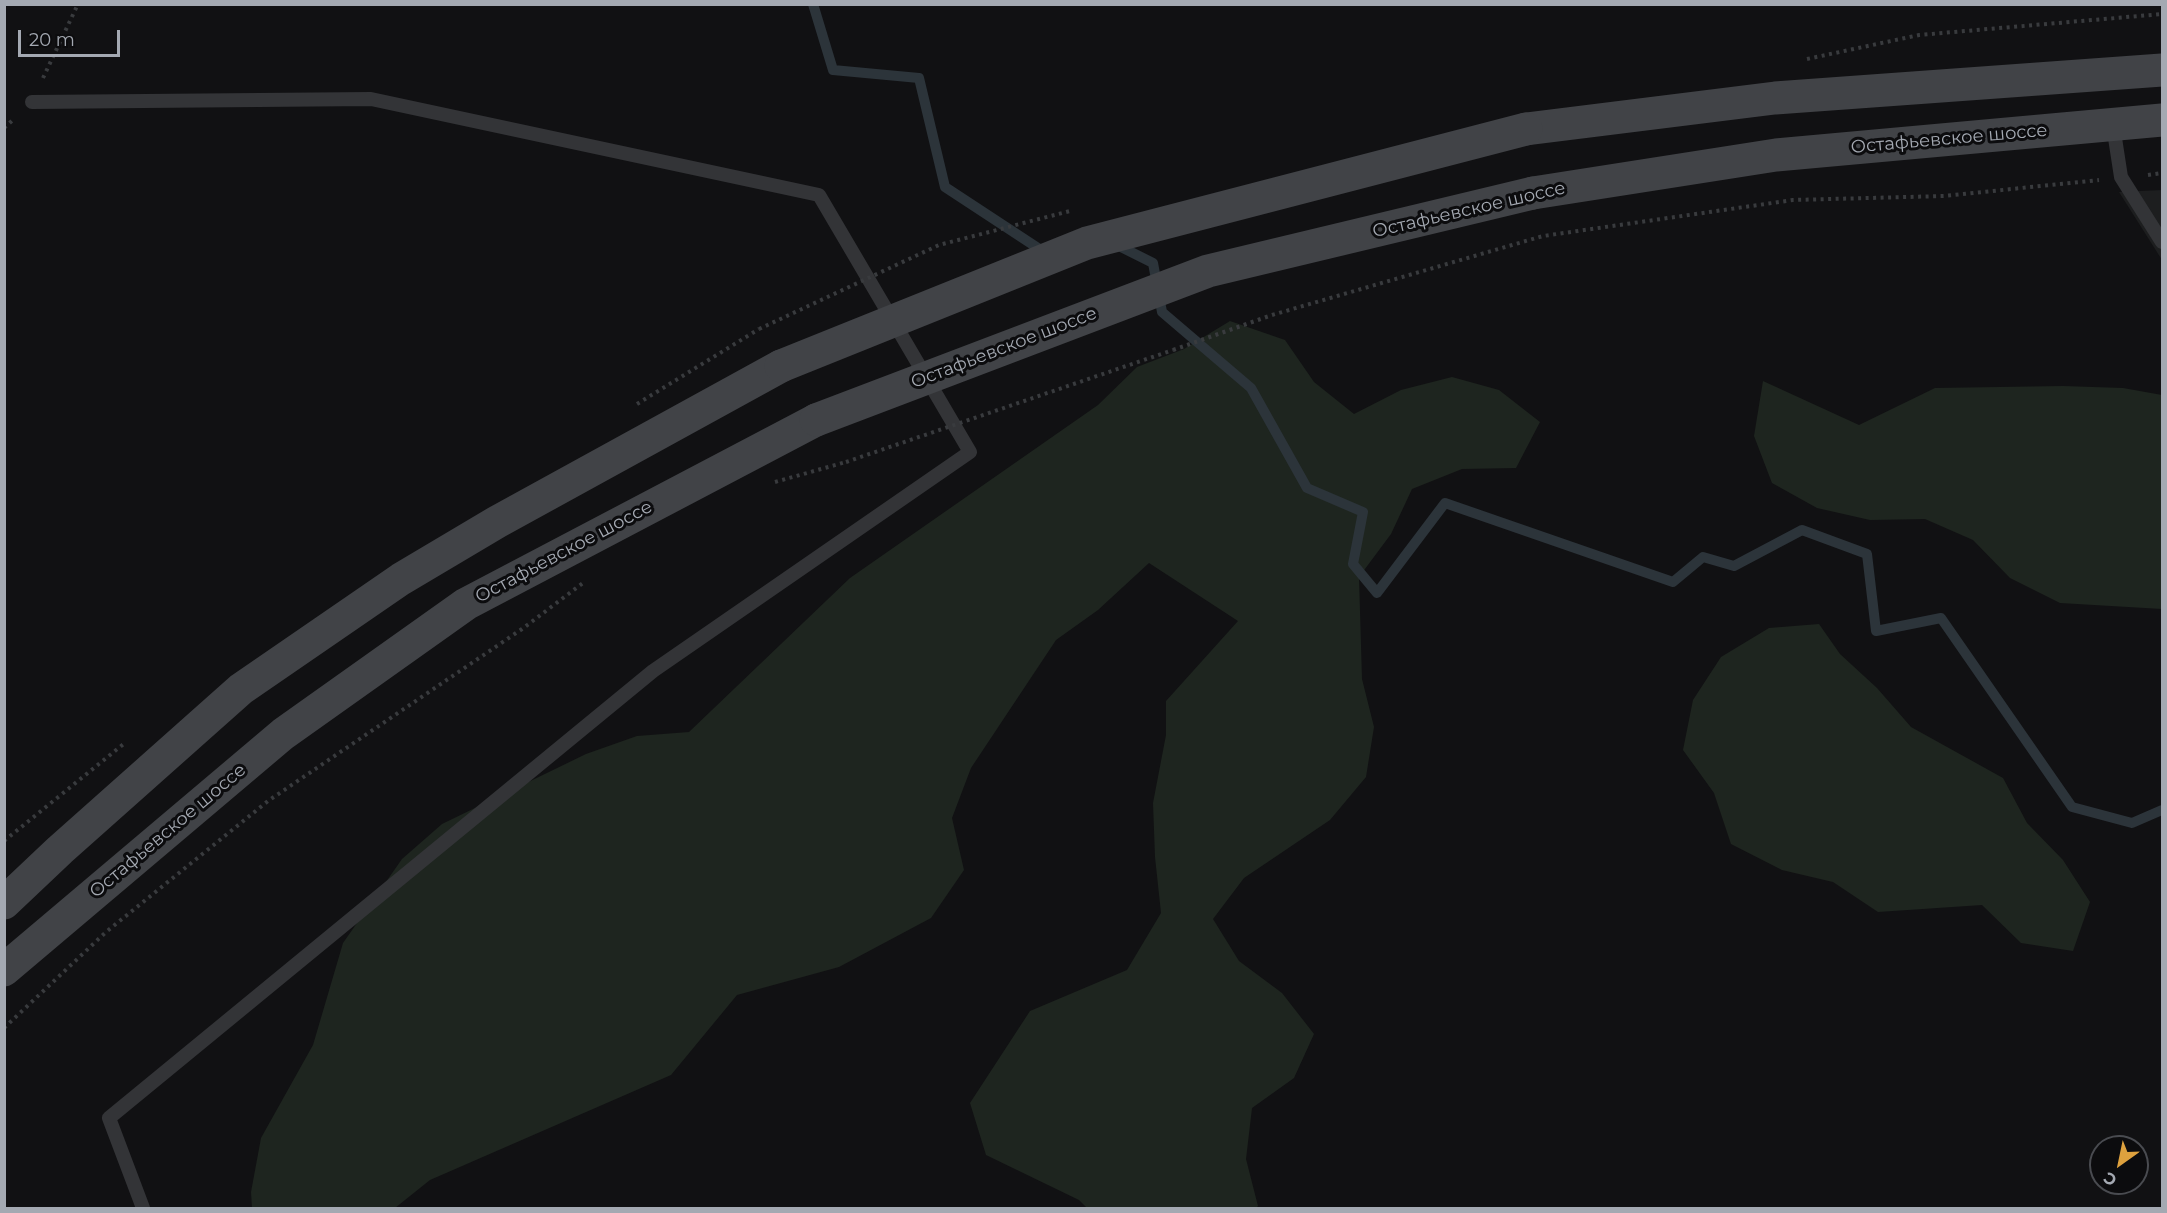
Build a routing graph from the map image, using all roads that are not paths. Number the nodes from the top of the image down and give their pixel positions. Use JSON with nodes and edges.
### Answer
{"nodes":[{"id":1,"x":2163,"y":70,"type":"edge"},
{"id":2,"x":32,"y":102,"type":"road end"},
{"id":3,"x":2163,"y":120,"type":"edge"},
{"id":4,"x":2113,"y":124,"type":"junction"},
{"id":5,"x":2163,"y":242,"type":"edge"},
{"id":6,"x":4,"y":903,"type":"edge"},
{"id":7,"x":4,"y":970,"type":"edge"},
{"id":8,"x":143,"y":1209,"type":"edge"}],
"edges":[{"from":1,"to":6,"type":"main road","bridge":true},
{"from":2,"to":8,"type":"lane"},
{"from":3,"to":4,"type":"main road","name":"Остафьевское шоссе"},
{"from":4,"to":5,"type":"lane"},
{"from":4,"to":7,"type":"main road","name":"Остафьевское шоссе","bridge":true}]}
